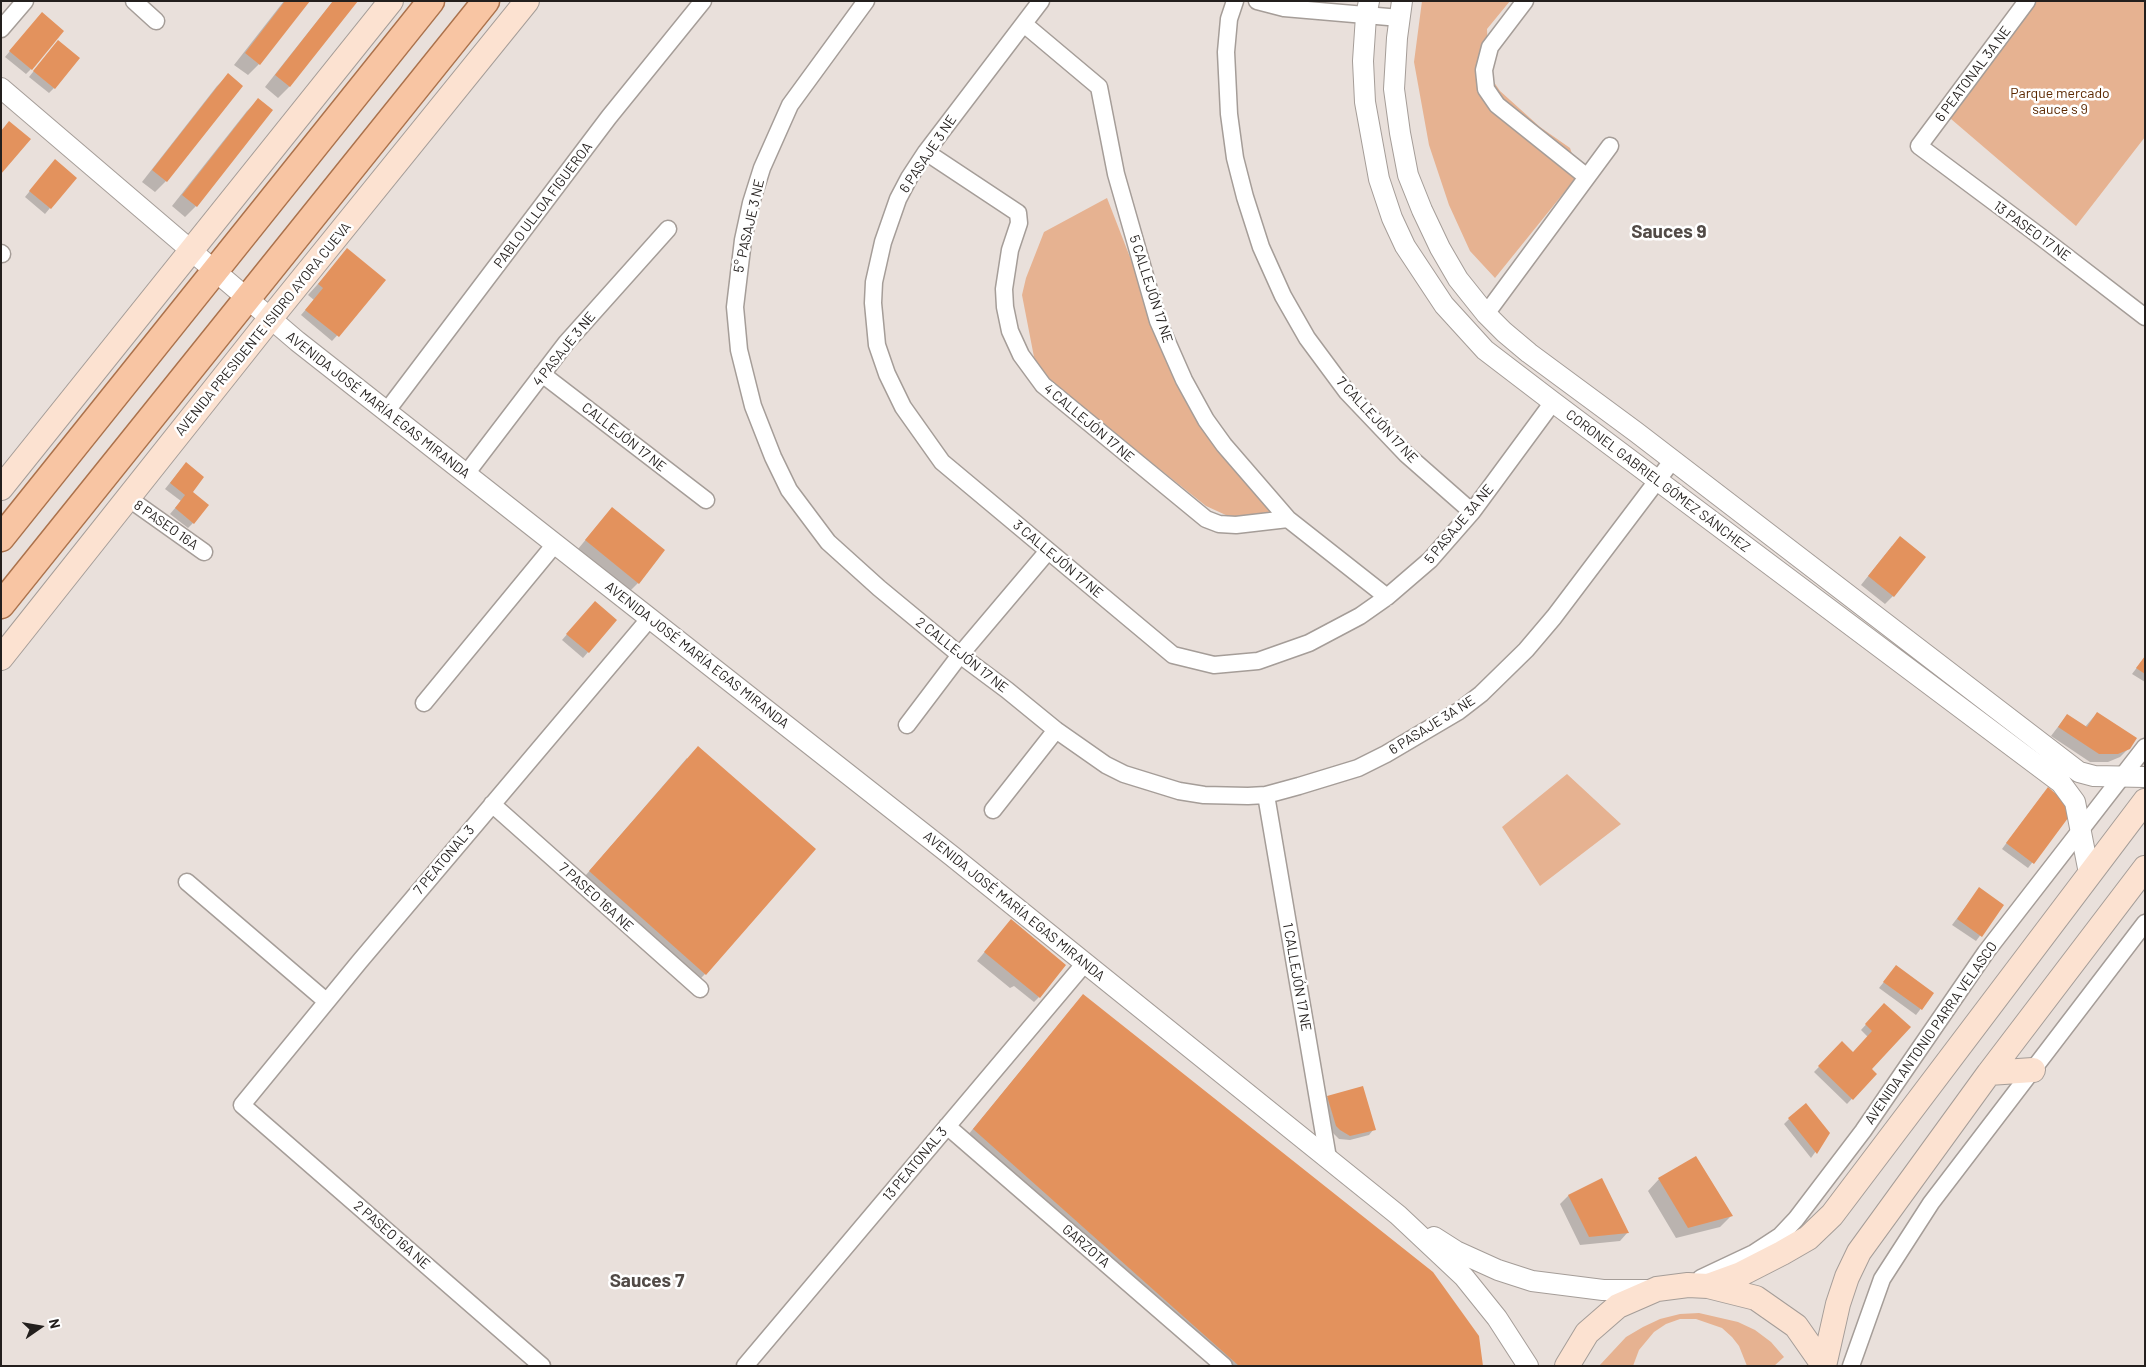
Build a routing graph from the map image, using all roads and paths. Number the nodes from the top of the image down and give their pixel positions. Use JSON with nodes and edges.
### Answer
{"nodes":[{"id":1,"x":25,"y":1,"type":"edge"},
{"id":2,"x":134,"y":1,"type":"edge"},
{"id":3,"x":391,"y":1,"type":"edge"},
{"id":4,"x":432,"y":1,"type":"edge"},
{"id":5,"x":486,"y":1,"type":"edge"},
{"id":6,"x":527,"y":1,"type":"edge"},
{"id":7,"x":703,"y":1,"type":"edge"},
{"id":8,"x":866,"y":1,"type":"edge"},
{"id":9,"x":1041,"y":1,"type":"edge"},
{"id":10,"x":1235,"y":1,"type":"edge"},
{"id":11,"x":1257,"y":1,"type":"edge"},
{"id":12,"x":1526,"y":1,"type":"edge"},
{"id":13,"x":2027,"y":1,"type":"edge"},
{"id":14,"x":1368,"y":9,"type":"edge"},
{"id":15,"x":1401,"y":9,"type":"edge"},
{"id":16,"x":156,"y":21,"type":"dead end"},
{"id":17,"x":1024,"y":24,"type":"junction"},
{"id":18,"x":1,"y":29,"type":"edge"},
{"id":19,"x":1,"y":88,"type":"edge"},
{"id":20,"x":1610,"y":146,"type":"dead end"},
{"id":21,"x":1919,"y":146,"type":"joint"},
{"id":22,"x":926,"y":152,"type":"junction"},
{"id":23,"x":1587,"y":177,"type":"junction"},
{"id":24,"x":668,"y":229,"type":"dead end"},
{"id":25,"x":190,"y":251,"type":"junction"},
{"id":26,"x":214,"y":271,"type":"junction"},
{"id":27,"x":246,"y":298,"type":"junction"},
{"id":28,"x":1486,"y":314,"type":"junction"},
{"id":29,"x":2145,"y":316,"type":"edge"},
{"id":30,"x":270,"y":319,"type":"junction"},
{"id":31,"x":542,"y":374,"type":"junction"},
{"id":32,"x":1553,"y":402,"type":"junction"},
{"id":33,"x":386,"y":412,"type":"junction"},
{"id":34,"x":1672,"y":461,"type":"junction"},
{"id":35,"x":942,"y":462,"type":"joint"},
{"id":36,"x":466,"y":474,"type":"junction"},
{"id":37,"x":781,"y":474,"type":"joint"},
{"id":38,"x":1658,"y":480,"type":"junction"},
{"id":39,"x":1,"y":488,"type":"edge"},
{"id":40,"x":128,"y":498,"type":"junction"},
{"id":41,"x":706,"y":500,"type":"dead end"},
{"id":42,"x":1472,"y":512,"type":"junction"},
{"id":43,"x":1288,"y":519,"type":"junction"},
{"id":44,"x":1,"y":538,"type":"edge"},
{"id":45,"x":555,"y":544,"type":"junction"},
{"id":46,"x":1048,"y":551,"type":"junction"},
{"id":47,"x":204,"y":552,"type":"dead end"},
{"id":48,"x":1387,"y":598,"type":"junction"},
{"id":49,"x":1,"y":605,"type":"edge"},
{"id":50,"x":650,"y":618,"type":"junction"},
{"id":51,"x":960,"y":655,"type":"junction"},
{"id":52,"x":1173,"y":655,"type":"joint"},
{"id":53,"x":1,"y":658,"type":"edge"},
{"id":54,"x":424,"y":703,"type":"dead end"},
{"id":55,"x":907,"y":725,"type":"dead end"},
{"id":56,"x":1056,"y":730,"type":"junction"},
{"id":57,"x":2145,"y":746,"type":"edge"},
{"id":58,"x":2145,"y":777,"type":"edge"},
{"id":59,"x":2122,"y":778,"type":"junction"},
{"id":60,"x":1178,"y":791,"type":"joint"},
{"id":61,"x":1266,"y":795,"type":"junction"},
{"id":62,"x":2145,"y":801,"type":"edge"},
{"id":63,"x":492,"y":804,"type":"junction"},
{"id":64,"x":993,"y":810,"type":"dead end"},
{"id":65,"x":2082,"y":827,"type":"junction"},
{"id":66,"x":2145,"y":868,"type":"edge"},
{"id":67,"x":2089,"y":873,"type":"junction"},
{"id":68,"x":187,"y":882,"type":"dead end"},
{"id":69,"x":2145,"y":923,"type":"edge"},
{"id":70,"x":1085,"y":963,"type":"junction"},
{"id":71,"x":700,"y":989,"type":"dead end"},
{"id":72,"x":326,"y":1001,"type":"junction"},
{"id":73,"x":2033,"y":1070,"type":"junction"},
{"id":74,"x":1989,"y":1073,"type":"junction"},
{"id":75,"x":242,"y":1105,"type":"joint"},
{"id":76,"x":948,"y":1126,"type":"junction"},
{"id":77,"x":1328,"y":1158,"type":"junction"},
{"id":78,"x":1398,"y":1215,"type":"junction"},
{"id":79,"x":1698,"y":1285,"type":"junction"},
{"id":80,"x":1657,"y":1289,"type":"junction"},
{"id":81,"x":542,"y":1366,"type":"edge"},
{"id":82,"x":745,"y":1366,"type":"edge"},
{"id":83,"x":1224,"y":1366,"type":"edge"},
{"id":84,"x":1528,"y":1366,"type":"edge"},
{"id":85,"x":1567,"y":1366,"type":"edge"},
{"id":86,"x":1824,"y":1366,"type":"edge"},
{"id":87,"x":1851,"y":1366,"type":"edge"}],
"edges":[{"from":1,"to":18,"type":"street"},
{"from":2,"to":16,"type":"street"},
{"from":3,"to":25,"type":"main road"},
{"from":4,"to":26,"type":"main road"},
{"from":5,"to":27,"type":"main road"},
{"from":6,"to":30,"type":"main road","name":"AVENIDA PRESIDENTE ISIDRO AYORA CUEVA"},
{"from":7,"to":33,"type":"street","name":"PABLO ULLOA FIGUEROA"},
{"from":8,"to":37,"type":"street","name":"5° PASAJE 3 NE"},
{"from":9,"to":17,"type":"street","name":"6 PASAJE 3 NE"},
{"from":10,"to":42,"type":"street","name":"7 CALLEJÓN 17 NE"},
{"from":11,"to":14,"type":"street"},
{"from":12,"to":23,"type":"street"},
{"from":13,"to":21,"type":"street","name":"6 PEATONAL 3A NE"},
{"from":14,"to":15,"type":"street"},
{"from":14,"to":32,"type":"street","name":"CORONEL GABRIEL GÓMEZ SÁNCHEZ"},
{"from":15,"to":28,"type":"street","name":"CORONEL GABRIEL GÓMEZ SÁNCHEZ"},
{"from":17,"to":22,"type":"street","name":"6 PASAJE 3 NE"},
{"from":17,"to":43,"type":"street","name":"5 CALLEJÓN 17 NE"},
{"from":19,"to":25,"type":"street","name":"AVENIDA JOSÉ MARÍA EGAS MIRANDA"},
{"from":20,"to":23,"type":"street"},
{"from":21,"to":29,"type":"street","name":"13 PASEO 17 NE"},
{"from":22,"to":35,"type":"street","name":"6 PASAJE 3 NE"},
{"from":22,"to":43,"type":"street","name":"4 CALLEJÓN 17 NE"},
{"from":23,"to":28,"type":"street"},
{"from":24,"to":31,"type":"street","name":"4 PASAJE 3 NE"},
{"from":25,"to":26,"type":"street","name":"AVENIDA JOSÉ MARÍA EGAS MIRANDA"},
{"from":25,"to":39,"type":"main road"},
{"from":26,"to":27,"type":"street","name":"AVENIDA JOSÉ MARÍA EGAS MIRANDA"},
{"from":26,"to":44,"type":"main road"},
{"from":27,"to":30,"type":"street","name":"AVENIDA JOSÉ MARÍA EGAS MIRANDA"},
{"from":27,"to":49,"type":"main road"},
{"from":28,"to":34,"type":"street","name":"CORONEL GABRIEL GÓMEZ SÁNCHEZ"},
{"from":30,"to":33,"type":"street","name":"AVENIDA JOSÉ MARÍA EGAS MIRANDA"},
{"from":30,"to":40,"type":"main road","name":"AVENIDA PRESIDENTE ISIDRO AYORA CUEVA"},
{"from":31,"to":36,"type":"street","name":"4 PASAJE 3 NE"},
{"from":31,"to":41,"type":"street","name":"CALLEJÓN 17 NE"},
{"from":32,"to":38,"type":"street","name":"CORONEL GABRIEL GÓMEZ SÁNCHEZ"},
{"from":32,"to":42,"type":"street","name":"5 PASAJE 3A NE"},
{"from":33,"to":36,"type":"street","name":"AVENIDA JOSÉ MARÍA EGAS MIRANDA"},
{"from":34,"to":38,"type":"street","name":"6 PASAJE 3A NE"},
{"from":34,"to":59,"type":"street","name":"CORONEL GABRIEL GÓMEZ SÁNCHEZ"},
{"from":35,"to":46,"type":"street","name":"3 CALLEJÓN 17 NE"},
{"from":36,"to":45,"type":"street","name":"AVENIDA JOSÉ MARÍA EGAS MIRANDA"},
{"from":37,"to":51,"type":"street","name":"2 CALLEJÓN 17 NE"},
{"from":38,"to":61,"type":"street","name":"6 PASAJE 3A NE"},
{"from":38,"to":65,"type":"street","name":"CORONEL GABRIEL GÓMEZ SÁNCHEZ"},
{"from":40,"to":47,"type":"street","name":"8 PASEO 16A"},
{"from":40,"to":53,"type":"main road","name":"AVENIDA PRESIDENTE ISIDRO AYORA CUEVA"},
{"from":42,"to":48,"type":"street","name":"5 PASAJE 3A NE"},
{"from":43,"to":48,"type":"street","name":"5 CALLEJÓN 17 NE"},
{"from":45,"to":50,"type":"street","name":"AVENIDA JOSÉ MARÍA EGAS MIRANDA"},
{"from":45,"to":54,"type":"street"},
{"from":46,"to":51,"type":"street"},
{"from":46,"to":52,"type":"street","name":"3 CALLEJÓN 17 NE"},
{"from":48,"to":52,"type":"street","name":"5 PASAJE 3A NE"},
{"from":50,"to":63,"type":"street","name":"7 PEATONAL 3"},
{"from":50,"to":70,"type":"street","name":"AVENIDA JOSÉ MARÍA EGAS MIRANDA"},
{"from":51,"to":55,"type":"street"},
{"from":51,"to":56,"type":"street","name":"2 CALLEJÓN 17 NE"},
{"from":56,"to":60,"type":"street","name":"2 CALLEJÓN 17 NE"},
{"from":56,"to":64,"type":"street"},
{"from":57,"to":59,"type":"street","name":"AVENIDA ANTONIO PARRA VELASCO"},
{"from":58,"to":59,"type":"street","name":"CORONEL GABRIEL GÓMEZ SÁNCHEZ"},
{"from":59,"to":65,"type":"street","name":"AVENIDA ANTONIO PARRA VELASCO"},
{"from":60,"to":61,"type":"street","name":"6 PASAJE 3A NE"},
{"from":61,"to":77,"type":"street","name":"1 CALLEJÓN 17 NE"},
{"from":62,"to":67,"type":"main road","name":"AVENIDA ANTONIO PARRA VELASCO"},
{"from":63,"to":71,"type":"street","name":"7 PASEO 16A NE"},
{"from":63,"to":72,"type":"street","name":"7 PEATONAL 3"},
{"from":65,"to":67,"type":"street","name":"CORONEL GABRIEL GÓMEZ SÁNCHEZ"},
{"from":65,"to":79,"type":"street","name":"AVENIDA ANTONIO PARRA VELASCO"},
{"from":66,"to":74,"type":"main road"},
{"from":67,"to":79,"type":"main road","name":"AVENIDA ANTONIO PARRA VELASCO"},
{"from":68,"to":72,"type":"street"},
{"from":69,"to":73,"type":"street"},
{"from":70,"to":76,"type":"street","name":"13 PEATONAL 3"},
{"from":70,"to":77,"type":"street","name":"AVENIDA JOSÉ MARÍA EGAS MIRANDA"},
{"from":72,"to":75,"type":"street","name":"7 PEATONAL 3"},
{"from":73,"to":74,"type":"main road"},
{"from":73,"to":87,"type":"street"},
{"from":74,"to":86,"type":"main road"},
{"from":75,"to":81,"type":"street","name":"2 PASEO 16A NE"},
{"from":76,"to":82,"type":"street","name":"13 PEATONAL 3"},
{"from":76,"to":83,"type":"street","name":"GARZOTA"},
{"from":77,"to":78,"type":"street","name":"AVENIDA JOSÉ MARÍA EGAS MIRANDA"},
{"from":78,"to":80,"type":"street","name":"AVENIDA JOSÉ MARÍA EGAS MIRANDA"},
{"from":78,"to":84,"type":"street","name":"AVENIDA JOSÉ MARÍA EGAS MIRANDA"},
{"from":79,"to":80,"type":"main road"},
{"from":79,"to":86,"type":"main road"},
{"from":80,"to":85,"type":"main road"}]}
